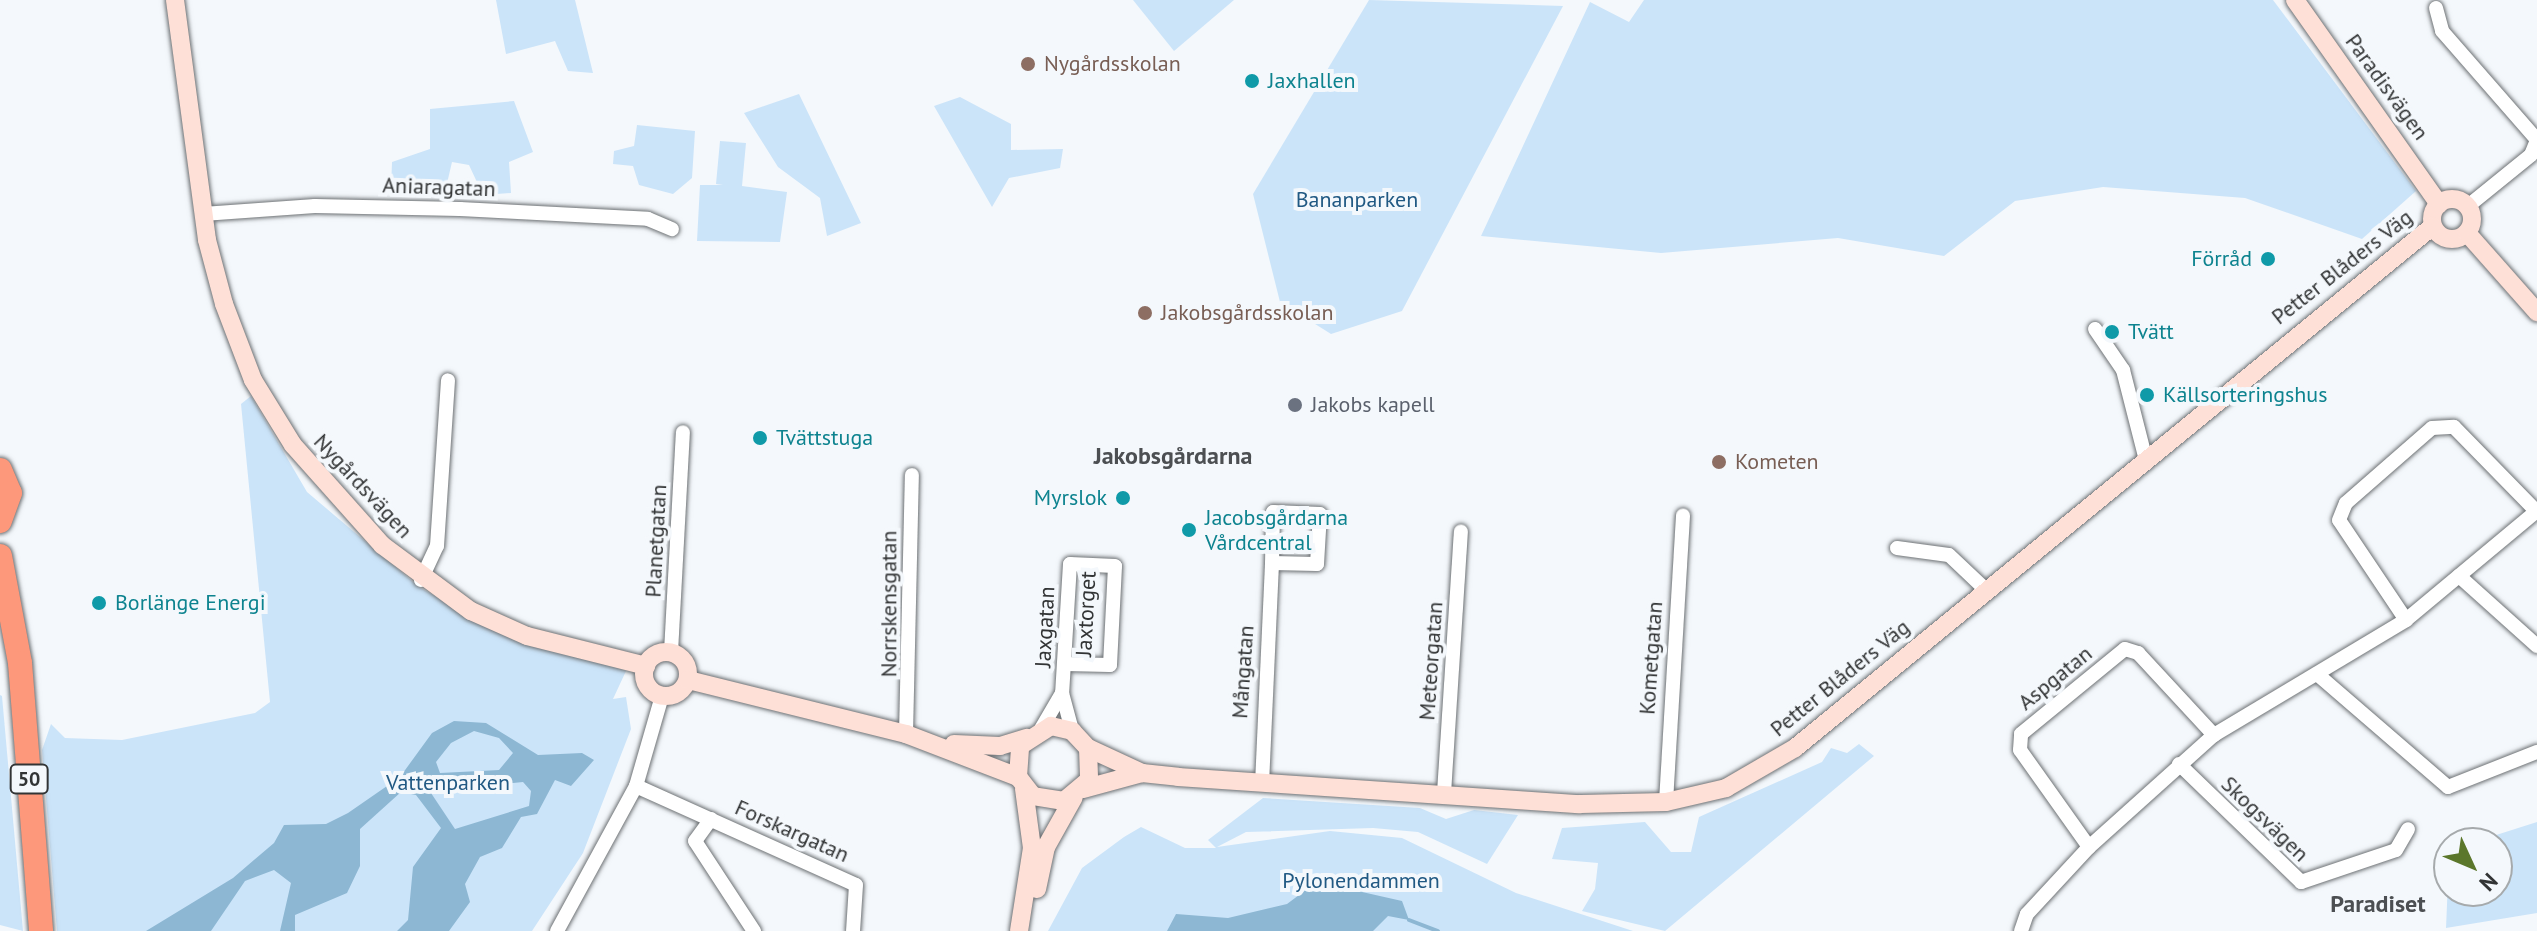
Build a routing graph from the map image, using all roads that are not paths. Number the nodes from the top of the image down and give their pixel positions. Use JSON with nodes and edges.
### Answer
{"nodes":[{"id":1,"x":175,"y":0,"type":"edge"},
{"id":2,"x":2295,"y":0,"type":"edge"},
{"id":3,"x":2436,"y":8,"type":"dead end"},
{"id":4,"x":2439,"y":204,"type":"junction"},
{"id":5,"x":2468,"y":206,"type":"junction"},
{"id":6,"x":203,"y":214,"type":"junction"},
{"id":7,"x":2433,"y":226,"type":"junction"},
{"id":8,"x":672,"y":229,"type":"dead end"},
{"id":9,"x":2467,"y":233,"type":"junction"},
{"id":10,"x":2537,"y":312,"type":"edge"},
{"id":11,"x":2095,"y":329,"type":"dead end"},
{"id":12,"x":448,"y":380,"type":"dead end"},
{"id":13,"x":683,"y":432,"type":"dead end"},
{"id":14,"x":2145,"y":456,"type":"junction"},
{"id":15,"x":0,"y":470,"type":"edge"},
{"id":16,"x":912,"y":475,"type":"dead end"},
{"id":17,"x":2537,"y":511,"type":"edge"},
{"id":18,"x":1683,"y":516,"type":"dead end"},
{"id":19,"x":1,"y":523,"type":"edge"},
{"id":20,"x":1461,"y":532,"type":"dead end"},
{"id":21,"x":1897,"y":548,"type":"dead end"},
{"id":22,"x":0,"y":556,"type":"edge"},
{"id":23,"x":1272,"y":563,"type":"junction"},
{"id":24,"x":1070,"y":564,"type":"joint"},
{"id":25,"x":2459,"y":576,"type":"junction"},
{"id":26,"x":421,"y":580,"type":"junction"},
{"id":27,"x":1985,"y":589,"type":"junction"},
{"id":28,"x":0,"y":599,"type":"edge"},
{"id":29,"x":2406,"y":620,"type":"junction"},
{"id":30,"x":13,"y":628,"type":"junction"},
{"id":31,"x":2537,"y":646,"type":"edge"},
{"id":32,"x":671,"y":652,"type":"junction"},
{"id":33,"x":1065,"y":664,"type":"junction"},
{"id":34,"x":646,"y":666,"type":"junction"},
{"id":35,"x":2317,"y":674,"type":"junction"},
{"id":36,"x":688,"y":680,"type":"junction"},
{"id":37,"x":1062,"y":693,"type":"junction"},
{"id":38,"x":662,"y":696,"type":"junction"},
{"id":39,"x":1072,"y":731,"type":"junction"},
{"id":40,"x":1034,"y":733,"type":"junction"},
{"id":41,"x":906,"y":734,"type":"junction"},
{"id":42,"x":2214,"y":735,"type":"junction"},
{"id":43,"x":935,"y":743,"type":"junction"},
{"id":44,"x":1088,"y":748,"type":"junction"},
{"id":45,"x":2537,"y":752,"type":"edge"},
{"id":46,"x":2179,"y":764,"type":"junction"},
{"id":47,"x":1142,"y":773,"type":"junction"},
{"id":48,"x":1021,"y":783,"type":"junction"},
{"id":49,"x":1262,"y":784,"type":"junction"},
{"id":50,"x":636,"y":786,"type":"junction"},
{"id":51,"x":1079,"y":793,"type":"junction"},
{"id":52,"x":1444,"y":793,"type":"junction"},
{"id":53,"x":1666,"y":802,"type":"junction"},
{"id":54,"x":711,"y":819,"type":"junction"},
{"id":55,"x":2408,"y":829,"type":"dead end"},
{"id":56,"x":2089,"y":847,"type":"junction"},
{"id":57,"x":41,"y":931,"type":"edge"},
{"id":58,"x":557,"y":931,"type":"edge"},
{"id":59,"x":754,"y":931,"type":"edge"},
{"id":60,"x":853,"y":931,"type":"edge"},
{"id":61,"x":1019,"y":931,"type":"edge"},
{"id":62,"x":1030,"y":931,"type":"edge"},
{"id":63,"x":2021,"y":931,"type":"edge"}],
"edges":[{"from":1,"to":6,"type":"street","name":"Nygårdsvägen"},
{"from":2,"to":4,"type":"street","name":"Paradisvägen"},
{"from":3,"to":5,"type":"street"},
{"from":4,"to":5,"type":"street"},
{"from":4,"to":7,"type":"street"},
{"from":5,"to":9,"type":"street"},
{"from":6,"to":8,"type":"street","name":"Aniaragatan"},
{"from":6,"to":26,"type":"street","name":"Nygårdsvägen"},
{"from":7,"to":9,"type":"street"},
{"from":7,"to":14,"type":"street","name":"Petter Blåders Väg"},
{"from":9,"to":10,"type":"street"},
{"from":11,"to":14,"type":"street"},
{"from":12,"to":26,"type":"street"},
{"from":13,"to":32,"type":"street","name":"Planetgatan"},
{"from":14,"to":27,"type":"street","name":"Petter Blåders Väg"},
{"from":15,"to":19,"type":"highway"},
{"from":16,"to":41,"type":"street","name":"Norrskensgatan"},
{"from":17,"to":25,"type":"street"},
{"from":17,"to":29,"type":"street"},
{"from":18,"to":53,"type":"street","name":"Kometgatan"},
{"from":20,"to":52,"type":"street","name":"Meteorgatan"},
{"from":21,"to":27,"type":"street"},
{"from":22,"to":30,"type":"highway","number":"50"},
{"from":23,"to":23,"type":"street","name":"Mångatan"},
{"from":23,"to":49,"type":"street","name":"Mångatan"},
{"from":24,"to":33,"type":"street","name":"Jaxgatan"},
{"from":24,"to":33,"type":"street","name":"Jaxtorget"},
{"from":25,"to":29,"type":"street"},
{"from":25,"to":31,"type":"street"},
{"from":26,"to":34,"type":"street","name":"Nygårdsvägen"},
{"from":27,"to":53,"type":"street","name":"Petter Blåders Väg"},
{"from":28,"to":30,"type":"highway","number":"50"},
{"from":29,"to":35,"type":"street"},
{"from":30,"to":57,"type":"highway","number":"50"},
{"from":32,"to":34,"type":"street"},
{"from":32,"to":36,"type":"street"},
{"from":33,"to":37,"type":"street","name":"Jaxgatan"},
{"from":34,"to":38,"type":"street"},
{"from":35,"to":42,"type":"street"},
{"from":35,"to":45,"type":"street"},
{"from":36,"to":38,"type":"street"},
{"from":36,"to":41,"type":"street"},
{"from":37,"to":39,"type":"street","name":"Jaxgatan"},
{"from":37,"to":40,"type":"street","name":"Jaxgatan"},
{"from":38,"to":50,"type":"street"},
{"from":39,"to":40,"type":"street"},
{"from":39,"to":44,"type":"street"},
{"from":40,"to":43,"type":"street"},
{"from":40,"to":48,"type":"street"},
{"from":41,"to":43,"type":"street"},
{"from":42,"to":46,"type":"street"},
{"from":42,"to":56,"type":"street","name":"Aspgatan"},
{"from":43,"to":48,"type":"street"},
{"from":44,"to":47,"type":"street","name":"Petter Blåders Väg"},
{"from":44,"to":51,"type":"street"},
{"from":46,"to":55,"type":"street","name":"Skogsvägen"},
{"from":46,"to":56,"type":"street"},
{"from":47,"to":49,"type":"street","name":"Petter Blåders Väg"},
{"from":47,"to":51,"type":"street","name":"Petter Blåders Väg"},
{"from":48,"to":51,"type":"street"},
{"from":48,"to":61,"type":"street"},
{"from":49,"to":52,"type":"street","name":"Petter Blåders Väg"},
{"from":50,"to":54,"type":"street","name":"Forskargatan"},
{"from":50,"to":58,"type":"street"},
{"from":51,"to":62,"type":"street"},
{"from":52,"to":53,"type":"street","name":"Petter Blåders Väg"},
{"from":54,"to":59,"type":"street","name":"Forskargatan"},
{"from":54,"to":60,"type":"street","name":"Forskargatan"},
{"from":56,"to":63,"type":"street"}]}
